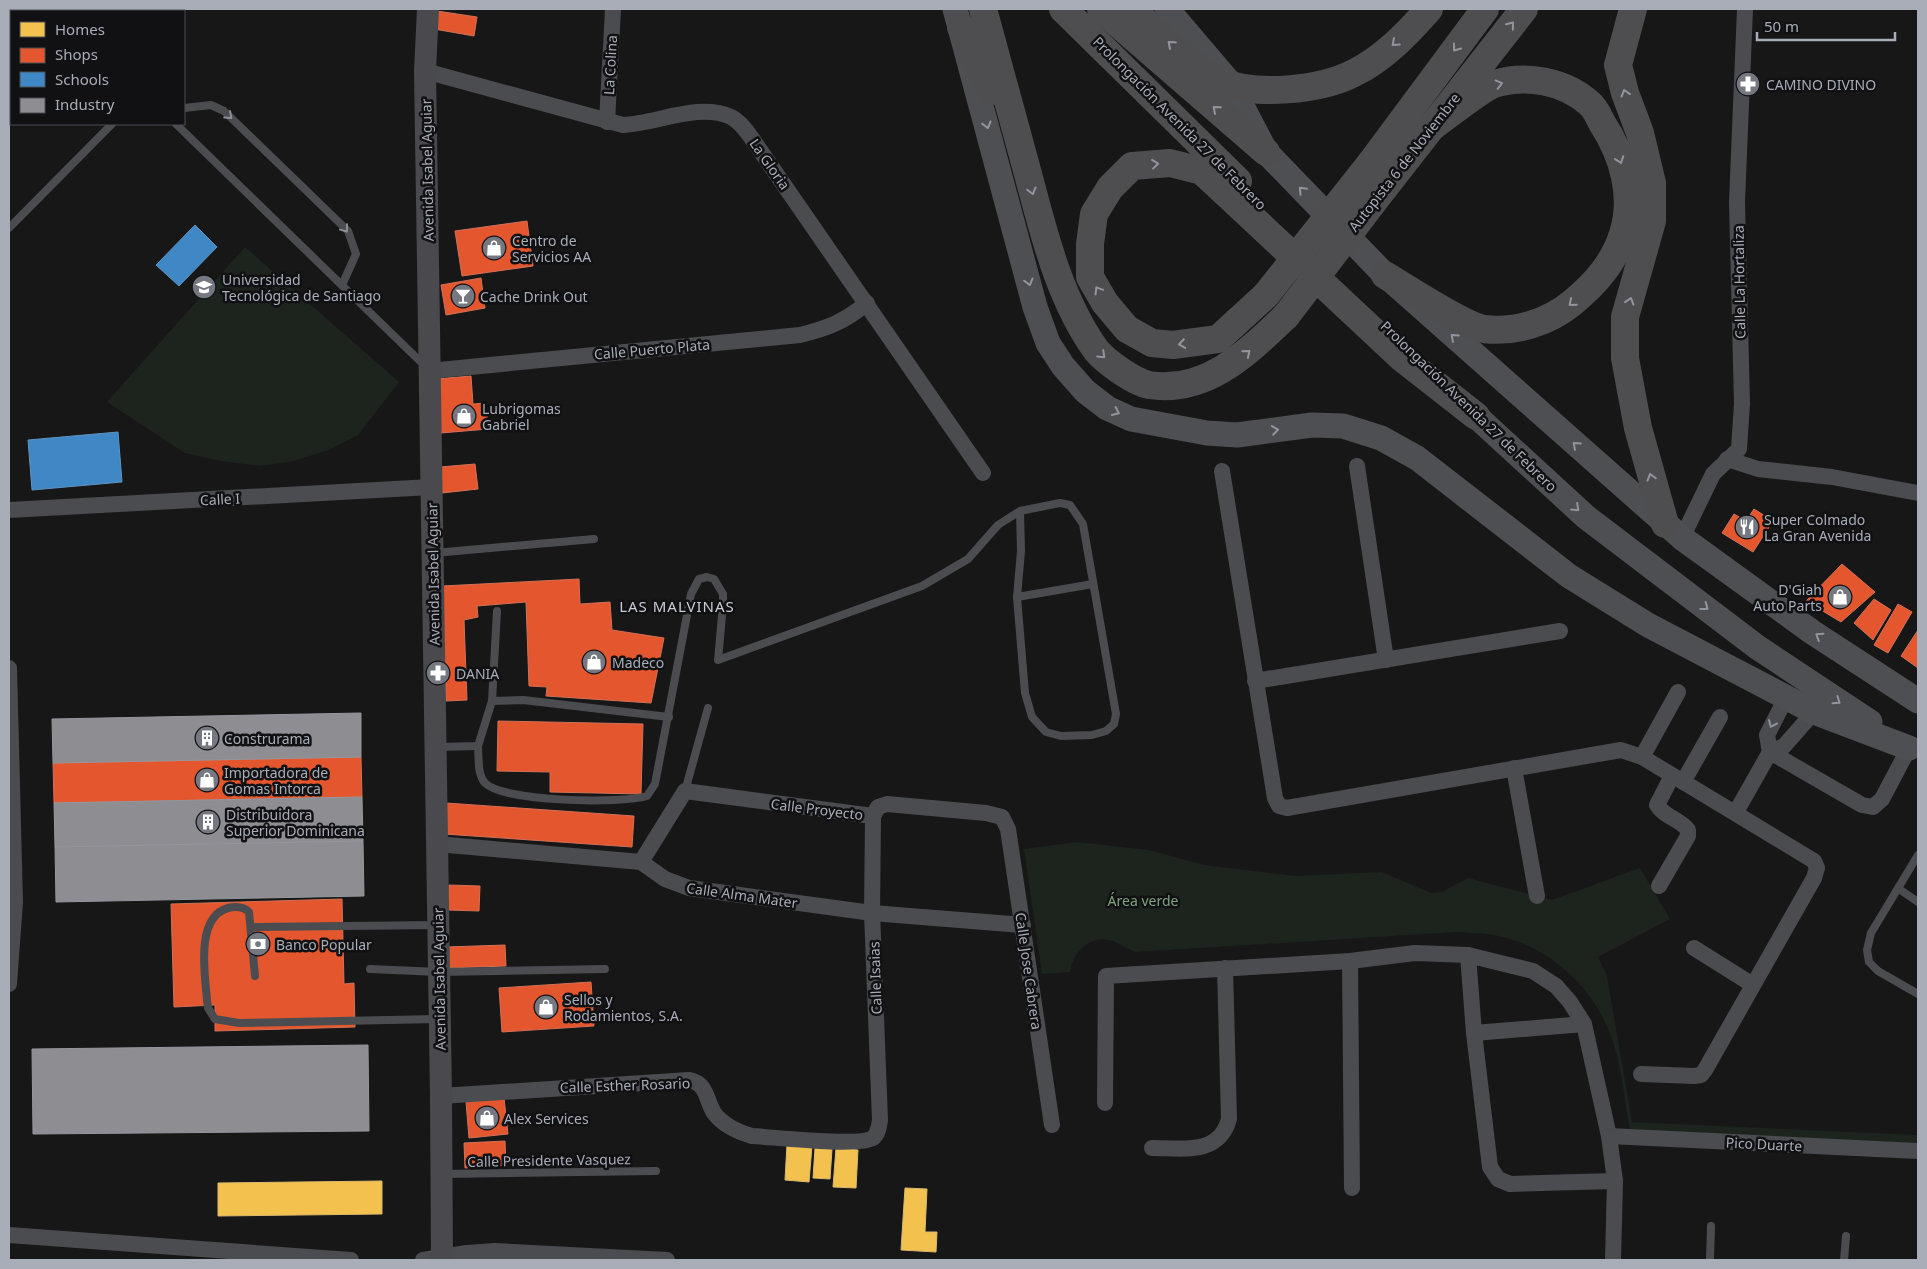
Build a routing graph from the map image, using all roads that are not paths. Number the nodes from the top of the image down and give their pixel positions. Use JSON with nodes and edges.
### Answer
{"nodes":[{"id":1,"x":428,"y":9,"type":"edge"},
{"id":2,"x":613,"y":9,"type":"edge"},
{"id":3,"x":983,"y":9,"type":"edge"},
{"id":4,"x":1063,"y":9,"type":"edge"},
{"id":5,"x":1101,"y":9,"type":"edge"},
{"id":6,"x":1132,"y":9,"type":"edge"},
{"id":7,"x":1167,"y":9,"type":"edge"},
{"id":8,"x":1429,"y":9,"type":"edge"},
{"id":9,"x":1484,"y":9,"type":"edge"},
{"id":10,"x":1524,"y":9,"type":"edge"},
{"id":11,"x":1633,"y":9,"type":"edge"},
{"id":12,"x":1745,"y":9,"type":"edge"},
{"id":13,"x":958,"y":18,"type":"edge"},
{"id":14,"x":425,"y":71,"type":"junction"},
{"id":15,"x":185,"y":108,"type":"edge"},
{"id":16,"x":607,"y":122,"type":"junction"},
{"id":17,"x":111,"y":125,"type":"edge"},
{"id":18,"x":177,"y":125,"type":"edge"},
{"id":19,"x":1429,"y":130,"type":"junction"},
{"id":20,"x":1266,"y":152,"type":"junction"},
{"id":21,"x":1022,"y":153,"type":"junction"},
{"id":22,"x":9,"y":228,"type":"edge"},
{"id":23,"x":1385,"y":275,"type":"junction"},
{"id":24,"x":342,"y":285,"type":"junction"},
{"id":25,"x":867,"y":303,"type":"junction"},
{"id":26,"x":430,"y":370,"type":"junction"},
{"id":27,"x":1476,"y":416,"type":"junction"},
{"id":28,"x":1727,"y":459,"type":"junction"},
{"id":29,"x":1357,"y":466,"type":"dead end"},
{"id":30,"x":1222,"y":471,"type":"dead end"},
{"id":31,"x":983,"y":473,"type":"dead end"},
{"id":32,"x":431,"y":487,"type":"junction"},
{"id":33,"x":1918,"y":493,"type":"edge"},
{"id":34,"x":9,"y":510,"type":"edge"},
{"id":35,"x":1020,"y":511,"type":"junction"},
{"id":36,"x":1673,"y":531,"type":"junction"},
{"id":37,"x":594,"y":539,"type":"dead end"},
{"id":38,"x":432,"y":554,"type":"junction"},
{"id":39,"x":1093,"y":584,"type":"junction"},
{"id":40,"x":1017,"y":597,"type":"junction"},
{"id":41,"x":497,"y":611,"type":"dead end"},
{"id":42,"x":1560,"y":631,"type":"dead end"},
{"id":43,"x":1386,"y":660,"type":"junction"},
{"id":44,"x":9,"y":668,"type":"edge"},
{"id":45,"x":1255,"y":682,"type":"junction"},
{"id":46,"x":1678,"y":692,"type":"dead end"},
{"id":47,"x":1786,"y":698,"type":"junction"},
{"id":48,"x":492,"y":701,"type":"junction"},
{"id":49,"x":1918,"y":701,"type":"edge"},
{"id":50,"x":708,"y":708,"type":"dead end"},
{"id":51,"x":1814,"y":712,"type":"junction"},
{"id":52,"x":669,"y":716,"type":"junction"},
{"id":53,"x":1720,"y":717,"type":"dead end"},
{"id":54,"x":478,"y":746,"type":"junction"},
{"id":55,"x":436,"y":747,"type":"junction"},
{"id":56,"x":1914,"y":750,"type":"edge"},
{"id":57,"x":1770,"y":752,"type":"junction"},
{"id":58,"x":1642,"y":757,"type":"junction"},
{"id":59,"x":1514,"y":768,"type":"junction"},
{"id":60,"x":1678,"y":779,"type":"junction"},
{"id":61,"x":685,"y":791,"type":"junction"},
{"id":62,"x":1736,"y":812,"type":"junction"},
{"id":63,"x":873,"y":816,"type":"junction"},
{"id":64,"x":1002,"y":817,"type":"joint"},
{"id":65,"x":437,"y":844,"type":"junction"},
{"id":66,"x":11,"y":855,"type":"edge"},
{"id":67,"x":1918,"y":855,"type":"edge"},
{"id":68,"x":641,"y":862,"type":"junction"},
{"id":69,"x":1659,"y":886,"type":"dead end"},
{"id":70,"x":1899,"y":889,"type":"junction"},
{"id":71,"x":1537,"y":896,"type":"dead end"},
{"id":72,"x":1918,"y":902,"type":"edge"},
{"id":73,"x":872,"y":913,"type":"junction"},
{"id":74,"x":438,"y":925,"type":"junction"},
{"id":75,"x":1023,"y":926,"type":"junction"},
{"id":76,"x":251,"y":927,"type":"junction"},
{"id":77,"x":1694,"y":948,"type":"dead end"},
{"id":78,"x":1468,"y":956,"type":"junction"},
{"id":79,"x":1350,"y":960,"type":"junction"},
{"id":80,"x":1225,"y":968,"type":"junction"},
{"id":81,"x":370,"y":969,"type":"dead end"},
{"id":82,"x":604,"y":969,"type":"dead end"},
{"id":83,"x":439,"y":972,"type":"junction"},
{"id":84,"x":255,"y":976,"type":"dead end"},
{"id":85,"x":9,"y":984,"type":"edge"},
{"id":86,"x":1753,"y":985,"type":"junction"},
{"id":87,"x":1918,"y":994,"type":"edge"},
{"id":88,"x":440,"y":1019,"type":"junction"},
{"id":89,"x":1584,"y":1024,"type":"junction"},
{"id":90,"x":1474,"y":1033,"type":"junction"},
{"id":91,"x":1641,"y":1074,"type":"dead end"},
{"id":92,"x":442,"y":1096,"type":"junction"},
{"id":93,"x":1106,"y":1104,"type":"dead end"},
{"id":94,"x":1052,"y":1125,"type":"dead end"},
{"id":95,"x":1609,"y":1136,"type":"junction"},
{"id":96,"x":872,"y":1138,"type":"joint"},
{"id":97,"x":1152,"y":1148,"type":"dead end"},
{"id":98,"x":1918,"y":1151,"type":"edge"},
{"id":99,"x":656,"y":1171,"type":"dead end"},
{"id":100,"x":442,"y":1174,"type":"junction"},
{"id":101,"x":1615,"y":1181,"type":"junction"},
{"id":102,"x":1352,"y":1188,"type":"dead end"},
{"id":103,"x":1711,"y":1226,"type":"dead end"},
{"id":104,"x":9,"y":1235,"type":"edge"},
{"id":105,"x":1846,"y":1236,"type":"dead end"},
{"id":106,"x":436,"y":1259,"type":"edge"},
{"id":107,"x":351,"y":1260,"type":"edge"},
{"id":108,"x":667,"y":1260,"type":"edge"},
{"id":109,"x":1613,"y":1260,"type":"edge"},
{"id":110,"x":1710,"y":1260,"type":"edge"},
{"id":111,"x":1844,"y":1260,"type":"edge"}],
"edges":[{"from":1,"to":14,"type":"main road","name":"Avenida Isabel Aguiar"},
{"from":2,"to":16,"type":"street","name":"La Colina"},
{"from":3,"to":21,"type":"highway"},
{"from":4,"to":27,"type":"highway","name":"Prolongación Avenida 27 de Febrero"},
{"from":20,"to":5,"type":"highway","name":"Prolongación Avenida 27 de Febrero","one_way":true},
{"from":8,"to":6,"type":"highway","one_way":true,"bridge":true},
{"from":7,"to":20,"type":"main road","name":"Prolongación Avenida 27 de Febrero"},
{"from":9,"to":27,"type":"highway","name":"Autopista 6 de Noviembre","one_way":true,"bridge":true},
{"from":19,"to":10,"type":"highway","name":"Autopista 6 de Noviembre","one_way":true},
{"from":36,"to":11,"type":"highway","one_way":true},
{"from":12,"to":28,"type":"street","name":"Calle La Hortaliza"},
{"from":13,"to":21,"type":"highway"},
{"from":13,"to":47,"type":"main road","one_way":true},
{"from":14,"to":16,"type":"street","name":"La Gloria"},
{"from":14,"to":26,"type":"main road","name":"Avenida Isabel Aguiar"},
{"from":15,"to":24,"type":"lane","one_way":true},
{"from":16,"to":25,"type":"street","name":"La Gloria"},
{"from":17,"to":22,"type":"lane"},
{"from":18,"to":24,"type":"lane"},
{"from":21,"to":19,"type":"highway","name":"Autopista 6 de Noviembre","one_way":true,"bridge":true},
{"from":19,"to":23,"type":"highway","one_way":true},
{"from":23,"to":20,"type":"main road","name":"Prolongación Avenida 27 de Febrero","one_way":true},
{"from":36,"to":23,"type":"main road","name":"Prolongación Avenida 27 de Febrero","one_way":true},
{"from":24,"to":26,"type":"lane"},
{"from":25,"to":26,"type":"street","name":"Calle Puerto Plata"},
{"from":25,"to":31,"type":"street","name":"La Gloria"},
{"from":26,"to":32,"type":"main road","name":"Avenida Isabel Aguiar"},
{"from":27,"to":56,"type":"main road","name":"Prolongación Avenida 27 de Febrero","one_way":true},
{"from":28,"to":33,"type":"street"},
{"from":28,"to":36,"type":"street","name":"Calle La Hortaliza"},
{"from":29,"to":43,"type":"street"},
{"from":30,"to":45,"type":"street"},
{"from":32,"to":34,"type":"street","name":"Calle I"},
{"from":32,"to":38,"type":"main road","name":"Avenida Isabel Aguiar"},
{"from":35,"to":39,"type":"lane"},
{"from":35,"to":40,"type":"lane"},
{"from":35,"to":52,"type":"lane"},
{"from":49,"to":36,"type":"main road","name":"Prolongación Avenida 27 de Febrero","one_way":true},
{"from":37,"to":38,"type":"lane"},
{"from":38,"to":55,"type":"main road","name":"Avenida Isabel Aguiar"},
{"from":39,"to":40,"type":"lane"},
{"from":39,"to":40,"type":"lane"},
{"from":41,"to":48,"type":"lane"},
{"from":42,"to":43,"type":"street"},
{"from":43,"to":45,"type":"street"},
{"from":44,"to":66,"type":"street"},
{"from":45,"to":59,"type":"street"},
{"from":46,"to":58,"type":"street"},
{"from":47,"to":51,"type":"main road"},
{"from":47,"to":57,"type":"street","one_way":true},
{"from":48,"to":52,"type":"lane"},
{"from":48,"to":54,"type":"lane"},
{"from":50,"to":61,"type":"lane"},
{"from":51,"to":56,"type":"main road"},
{"from":51,"to":57,"type":"street"},
{"from":52,"to":54,"type":"lane"},
{"from":53,"to":60,"type":"street"},
{"from":54,"to":55,"type":"lane"},
{"from":55,"to":65,"type":"main road","name":"Avenida Isabel Aguiar"},
{"from":56,"to":57,"type":"street"},
{"from":57,"to":62,"type":"street"},
{"from":58,"to":59,"type":"street"},
{"from":58,"to":60,"type":"street"},
{"from":59,"to":71,"type":"street"},
{"from":60,"to":62,"type":"street"},
{"from":60,"to":69,"type":"street"},
{"from":61,"to":63,"type":"street","name":"Calle Proyecto"},
{"from":61,"to":68,"type":"street"},
{"from":62,"to":86,"type":"street"},
{"from":63,"to":64,"type":"street","name":"Calle Proyecto"},
{"from":63,"to":73,"type":"street","name":"Calle Isaias"},
{"from":64,"to":75,"type":"street","name":"Calle Jose Cabrera"},
{"from":65,"to":68,"type":"street","name":"Calle Alma Mater"},
{"from":65,"to":74,"type":"main road","name":"Avenida Isabel Aguiar"},
{"from":66,"to":85,"type":"street"},
{"from":67,"to":70,"type":"lane"},
{"from":68,"to":73,"type":"street","name":"Calle Alma Mater"},
{"from":70,"to":72,"type":"lane"},
{"from":70,"to":87,"type":"lane"},
{"from":73,"to":75,"type":"street","name":"Calle Alma Mater"},
{"from":73,"to":96,"type":"street","name":"Calle Isaias"},
{"from":74,"to":76,"type":"lane"},
{"from":74,"to":83,"type":"main road","name":"Avenida Isabel Aguiar"},
{"from":75,"to":94,"type":"street","name":"Calle Jose Cabrera"},
{"from":76,"to":84,"type":"lane"},
{"from":76,"to":88,"type":"lane"},
{"from":77,"to":86,"type":"street"},
{"from":78,"to":79,"type":"street"},
{"from":78,"to":89,"type":"street"},
{"from":78,"to":90,"type":"street"},
{"from":79,"to":80,"type":"street"},
{"from":79,"to":102,"type":"street"},
{"from":80,"to":93,"type":"street"},
{"from":80,"to":97,"type":"street"},
{"from":81,"to":83,"type":"lane"},
{"from":82,"to":83,"type":"lane"},
{"from":83,"to":88,"type":"main road","name":"Avenida Isabel Aguiar"},
{"from":86,"to":91,"type":"street"},
{"from":88,"to":92,"type":"main road","name":"Avenida Isabel Aguiar"},
{"from":89,"to":90,"type":"street"},
{"from":89,"to":95,"type":"street"},
{"from":90,"to":101,"type":"street"},
{"from":92,"to":96,"type":"street","name":"Calle Esther Rosario"},
{"from":92,"to":100,"type":"main road","name":"Avenida Isabel Aguiar"},
{"from":95,"to":98,"type":"street","name":"Pico Duarte"},
{"from":95,"to":101,"type":"street"},
{"from":99,"to":100,"type":"lane","name":"Calle Presidente Vasquez"},
{"from":100,"to":106,"type":"main road","name":"Avenida Isabel Aguiar"},
{"from":101,"to":109,"type":"street"},
{"from":103,"to":110,"type":"lane"},
{"from":104,"to":107,"type":"street"},
{"from":105,"to":111,"type":"lane"},
{"from":106,"to":108,"type":"street"}]}
